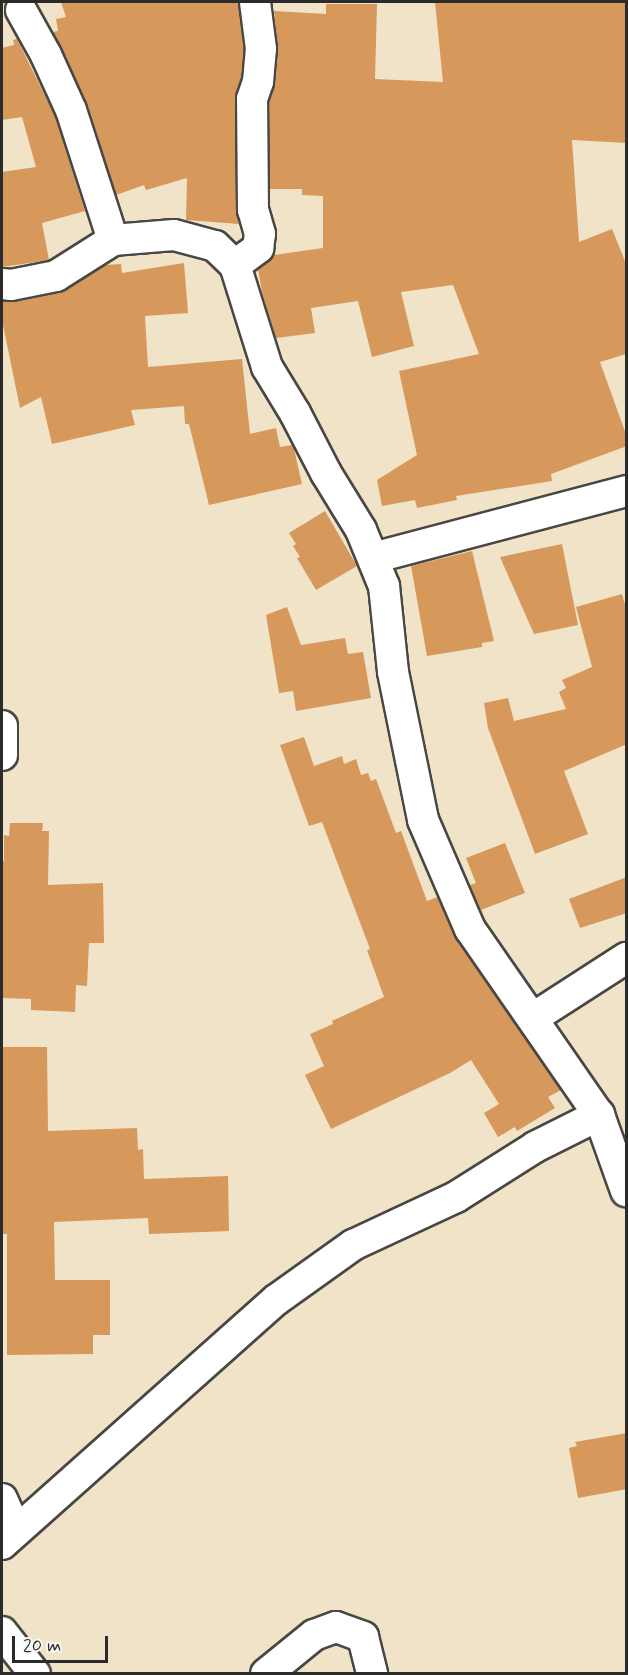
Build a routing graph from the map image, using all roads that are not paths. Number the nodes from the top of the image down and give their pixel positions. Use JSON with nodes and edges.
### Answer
{"nodes":[{"id":1,"x":255,"y":2,"type":"edge"},
{"id":2,"x":13,"y":10,"type":"edge"},
{"id":3,"x":112,"y":240,"type":"junction"},
{"id":4,"x":235,"y":265,"type":"junction"},
{"id":5,"x":2,"y":284,"type":"edge"},
{"id":6,"x":627,"y":491,"type":"edge"},
{"id":7,"x":373,"y":558,"type":"junction"},
{"id":8,"x":2,"y":726,"type":"edge"},
{"id":9,"x":2,"y":755,"type":"edge"},
{"id":10,"x":627,"y":958,"type":"edge"},
{"id":11,"x":533,"y":1018,"type":"junction"},
{"id":12,"x":599,"y":1115,"type":"junction"},
{"id":13,"x":627,"y":1191,"type":"edge"},
{"id":14,"x":2,"y":1499,"type":"edge"},
{"id":15,"x":9,"y":1538,"type":"edge"},
{"id":16,"x":2,"y":1632,"type":"edge"},
{"id":17,"x":35,"y":1674,"type":"edge"},
{"id":18,"x":266,"y":1674,"type":"edge"},
{"id":19,"x":372,"y":1674,"type":"edge"}],
"edges":[{"from":1,"to":4,"type":"street"},
{"from":2,"to":3,"type":"street"},
{"from":3,"to":4,"type":"street"},
{"from":3,"to":5,"type":"street"},
{"from":4,"to":7,"type":"street"},
{"from":6,"to":7,"type":"street"},
{"from":7,"to":11,"type":"street"},
{"from":8,"to":9,"type":"street"},
{"from":10,"to":11,"type":"street"},
{"from":11,"to":12,"type":"street"},
{"from":12,"to":13,"type":"street"},
{"from":12,"to":15,"type":"street"},
{"from":14,"to":15,"type":"street"},
{"from":16,"to":17,"type":"street"},
{"from":18,"to":19,"type":"street"}]}
